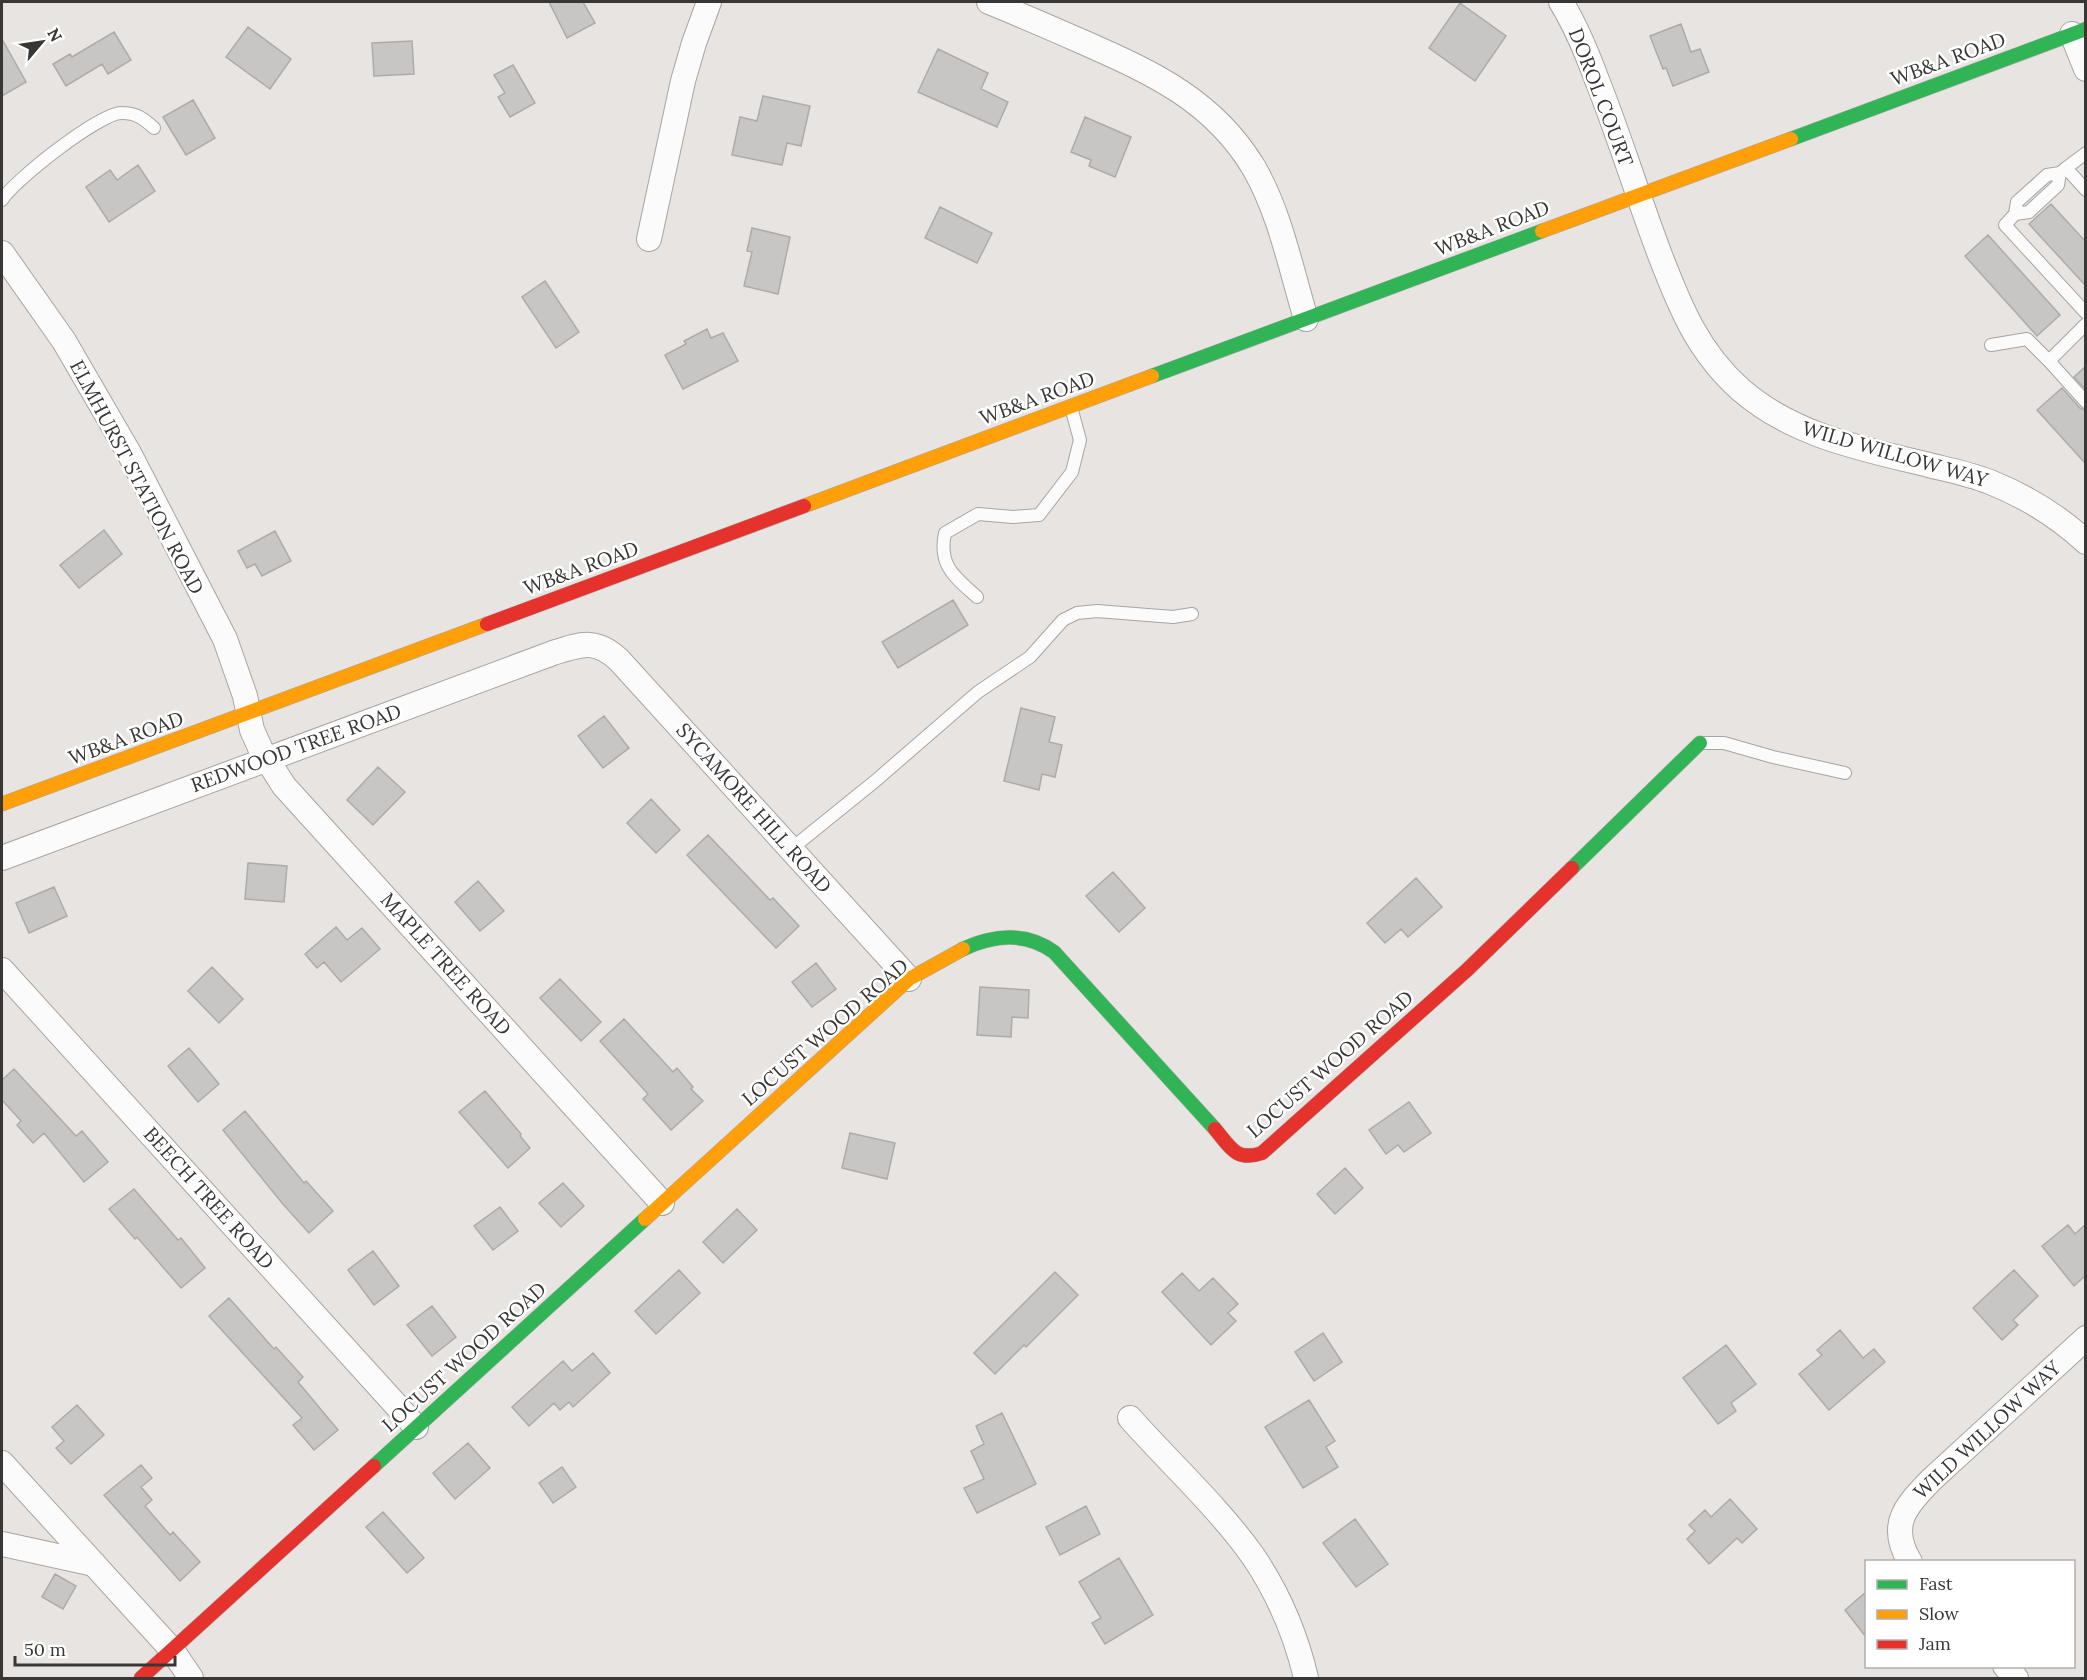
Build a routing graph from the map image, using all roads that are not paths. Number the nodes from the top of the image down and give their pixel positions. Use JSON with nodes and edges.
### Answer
{"nodes":[{"id":1,"x":709,"y":2,"type":"edge"},
{"id":2,"x":989,"y":2,"type":"edge"},
{"id":3,"x":1561,"y":2,"type":"edge"},
{"id":4,"x":2079,"y":32,"type":"edge"},
{"id":5,"x":2085,"y":69,"type":"edge"},
{"id":6,"x":154,"y":128,"type":"dead end"},
{"id":7,"x":2085,"y":153,"type":"edge"},
{"id":8,"x":2063,"y":171,"type":"junction"},
{"id":9,"x":2085,"y":190,"type":"edge"},
{"id":10,"x":1638,"y":194,"type":"junction"},
{"id":11,"x":2,"y":200,"type":"edge"},
{"id":12,"x":649,"y":239,"type":"dead end"},
{"id":13,"x":2,"y":253,"type":"edge"},
{"id":14,"x":2085,"y":313,"type":"edge"},
{"id":15,"x":1306,"y":318,"type":"junction"},
{"id":16,"x":2085,"y":324,"type":"edge"},
{"id":17,"x":1991,"y":345,"type":"dead end"},
{"id":18,"x":2049,"y":361,"type":"junction"},
{"id":19,"x":2085,"y":402,"type":"edge"},
{"id":20,"x":1071,"y":406,"type":"junction"},
{"id":21,"x":2085,"y":542,"type":"edge"},
{"id":22,"x":977,"y":597,"type":"dead end"},
{"id":23,"x":1192,"y":614,"type":"dead end"},
{"id":24,"x":593,"y":644,"type":"joint"},
{"id":25,"x":249,"y":713,"type":"junction"},
{"id":26,"x":1700,"y":743,"type":"joint"},
{"id":27,"x":267,"y":759,"type":"junction"},
{"id":28,"x":1845,"y":773,"type":"dead end"},
{"id":29,"x":2,"y":804,"type":"edge"},
{"id":30,"x":791,"y":849,"type":"junction"},
{"id":31,"x":2,"y":858,"type":"edge"},
{"id":32,"x":2,"y":970,"type":"edge"},
{"id":33,"x":909,"y":979,"type":"junction"},
{"id":34,"x":662,"y":1203,"type":"junction"},
{"id":35,"x":2085,"y":1338,"type":"edge"},
{"id":36,"x":1130,"y":1418,"type":"dead end"},
{"id":37,"x":416,"y":1427,"type":"junction"},
{"id":38,"x":2,"y":1463,"type":"edge"},
{"id":39,"x":2,"y":1544,"type":"edge"},
{"id":40,"x":1910,"y":1560,"type":"edge"},
{"id":41,"x":94,"y":1564,"type":"junction"},
{"id":42,"x":172,"y":1650,"type":"junction"},
{"id":43,"x":141,"y":1678,"type":"edge"},
{"id":44,"x":191,"y":1678,"type":"edge"},
{"id":45,"x":1306,"y":1678,"type":"edge"}],
"edges":[{"from":1,"to":12,"type":"street"},
{"from":2,"to":15,"type":"street"},
{"from":3,"to":10,"type":"street","name":"DOROL COURT"},
{"from":4,"to":5,"type":"street"},
{"from":4,"to":10,"type":"street","name":"WB&A ROAD"},
{"from":6,"to":11,"type":"lane"},
{"from":7,"to":8,"type":"lane"},
{"from":8,"to":9,"type":"lane"},
{"from":8,"to":14,"type":"lane"},
{"from":10,"to":15,"type":"street","name":"WB&A ROAD"},
{"from":10,"to":21,"type":"street","name":"WILD WILLOW WAY"},
{"from":13,"to":25,"type":"street","name":"ELMHURST STATION ROAD"},
{"from":15,"to":20,"type":"street","name":"WB&A ROAD"},
{"from":16,"to":18,"type":"lane"},
{"from":17,"to":18,"type":"lane"},
{"from":18,"to":19,"type":"lane"},
{"from":20,"to":22,"type":"lane"},
{"from":20,"to":25,"type":"street","name":"WB&A ROAD"},
{"from":23,"to":30,"type":"lane"},
{"from":24,"to":27,"type":"street","name":"REDWOOD TREE ROAD"},
{"from":24,"to":30,"type":"street","name":"SYCAMORE HILL ROAD"},
{"from":25,"to":27,"type":"street","name":"MAPLE TREE ROAD"},
{"from":25,"to":29,"type":"street","name":"WB&A ROAD"},
{"from":26,"to":28,"type":"lane"},
{"from":26,"to":33,"type":"street","name":"LOCUST WOOD ROAD"},
{"from":27,"to":31,"type":"street","name":"REDWOOD TREE ROAD"},
{"from":27,"to":34,"type":"street","name":"MAPLE TREE ROAD"},
{"from":30,"to":33,"type":"street","name":"SYCAMORE HILL ROAD"},
{"from":32,"to":37,"type":"street","name":"BEECH TREE ROAD"},
{"from":33,"to":34,"type":"street","name":"LOCUST WOOD ROAD"},
{"from":34,"to":37,"type":"street","name":"LOCUST WOOD ROAD"},
{"from":35,"to":40,"type":"street","name":"WILD WILLOW WAY"},
{"from":36,"to":45,"type":"street"},
{"from":37,"to":42,"type":"street","name":"LOCUST WOOD ROAD"},
{"from":38,"to":41,"type":"street"},
{"from":39,"to":41,"type":"street"},
{"from":41,"to":42,"type":"street"},
{"from":42,"to":43,"type":"street","name":"LOCUST WOOD ROAD"},
{"from":42,"to":44,"type":"street"}]}
